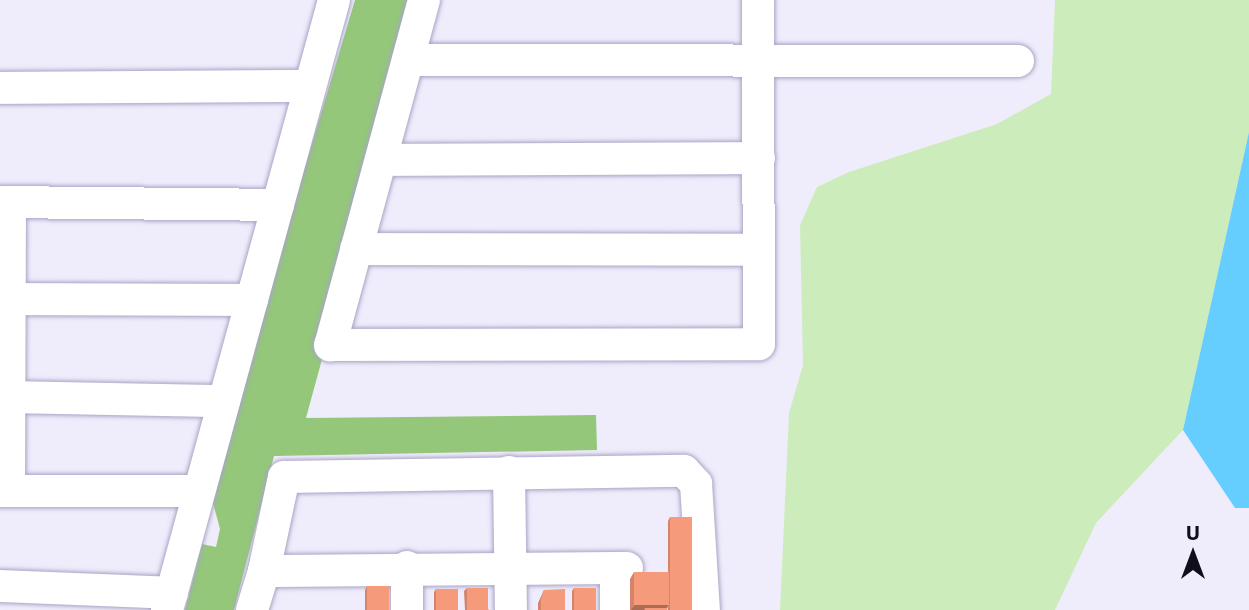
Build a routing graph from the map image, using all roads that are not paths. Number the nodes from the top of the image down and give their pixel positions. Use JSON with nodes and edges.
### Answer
{"nodes":[{"id":1,"x":334,"y":0,"type":"edge"},
{"id":2,"x":424,"y":0,"type":"edge"},
{"id":3,"x":758,"y":0,"type":"edge"},
{"id":4,"x":408,"y":60,"type":"junction"},
{"id":5,"x":759,"y":61,"type":"junction"},
{"id":6,"x":1018,"y":61,"type":"dead end"},
{"id":7,"x":309,"y":86,"type":"junction"},
{"id":8,"x":0,"y":88,"type":"edge"},
{"id":9,"x":759,"y":159,"type":"junction"},
{"id":10,"x":381,"y":160,"type":"junction"},
{"id":11,"x":5,"y":202,"type":"edge"},
{"id":12,"x":278,"y":205,"type":"junction"},
{"id":13,"x":356,"y":248,"type":"junction"},
{"id":14,"x":759,"y":250,"type":"junction"},
{"id":15,"x":10,"y":299,"type":"junction"},
{"id":16,"x":251,"y":300,"type":"junction"},
{"id":17,"x":10,"y":397,"type":"junction"},
{"id":18,"x":224,"y":401,"type":"junction"},
{"id":19,"x":509,"y":472,"type":"junction"},
{"id":20,"x":5,"y":491,"type":"edge"},
{"id":21,"x":198,"y":491,"type":"junction"},
{"id":22,"x":407,"y":567,"type":"junction"},
{"id":23,"x":510,"y":567,"type":"junction"},
{"id":24,"x":264,"y":571,"type":"junction"},
{"id":25,"x":0,"y":586,"type":"edge"},
{"id":26,"x":170,"y":602,"type":"edge"},
{"id":27,"x":251,"y":610,"type":"edge"},
{"id":28,"x":407,"y":610,"type":"edge"},
{"id":29,"x":511,"y":610,"type":"edge"},
{"id":30,"x":616,"y":610,"type":"edge"},
{"id":31,"x":704,"y":610,"type":"edge"}],
"edges":[{"from":1,"to":7,"type":"street"},
{"from":2,"to":4,"type":"street"},
{"from":3,"to":5,"type":"street"},
{"from":4,"to":5,"type":"street"},
{"from":4,"to":10,"type":"street"},
{"from":5,"to":6,"type":"street"},
{"from":5,"to":9,"type":"street"},
{"from":7,"to":8,"type":"street"},
{"from":7,"to":12,"type":"street"},
{"from":9,"to":10,"type":"street"},
{"from":9,"to":14,"type":"street"},
{"from":10,"to":13,"type":"street"},
{"from":11,"to":12,"type":"street"},
{"from":11,"to":15,"type":"street"},
{"from":12,"to":16,"type":"street"},
{"from":13,"to":14,"type":"street"},
{"from":13,"to":14,"type":"street"},
{"from":15,"to":16,"type":"street"},
{"from":15,"to":17,"type":"street"},
{"from":16,"to":18,"type":"street"},
{"from":17,"to":18,"type":"street"},
{"from":17,"to":20,"type":"street"},
{"from":18,"to":21,"type":"street"},
{"from":19,"to":23,"type":"street"},
{"from":19,"to":24,"type":"street"},
{"from":19,"to":31,"type":"street"},
{"from":20,"to":21,"type":"street"},
{"from":21,"to":26,"type":"street"},
{"from":22,"to":23,"type":"street"},
{"from":22,"to":24,"type":"street"},
{"from":22,"to":28,"type":"street"},
{"from":23,"to":29,"type":"street"},
{"from":23,"to":30,"type":"street"},
{"from":24,"to":27,"type":"street"},
{"from":25,"to":26,"type":"street"}]}
